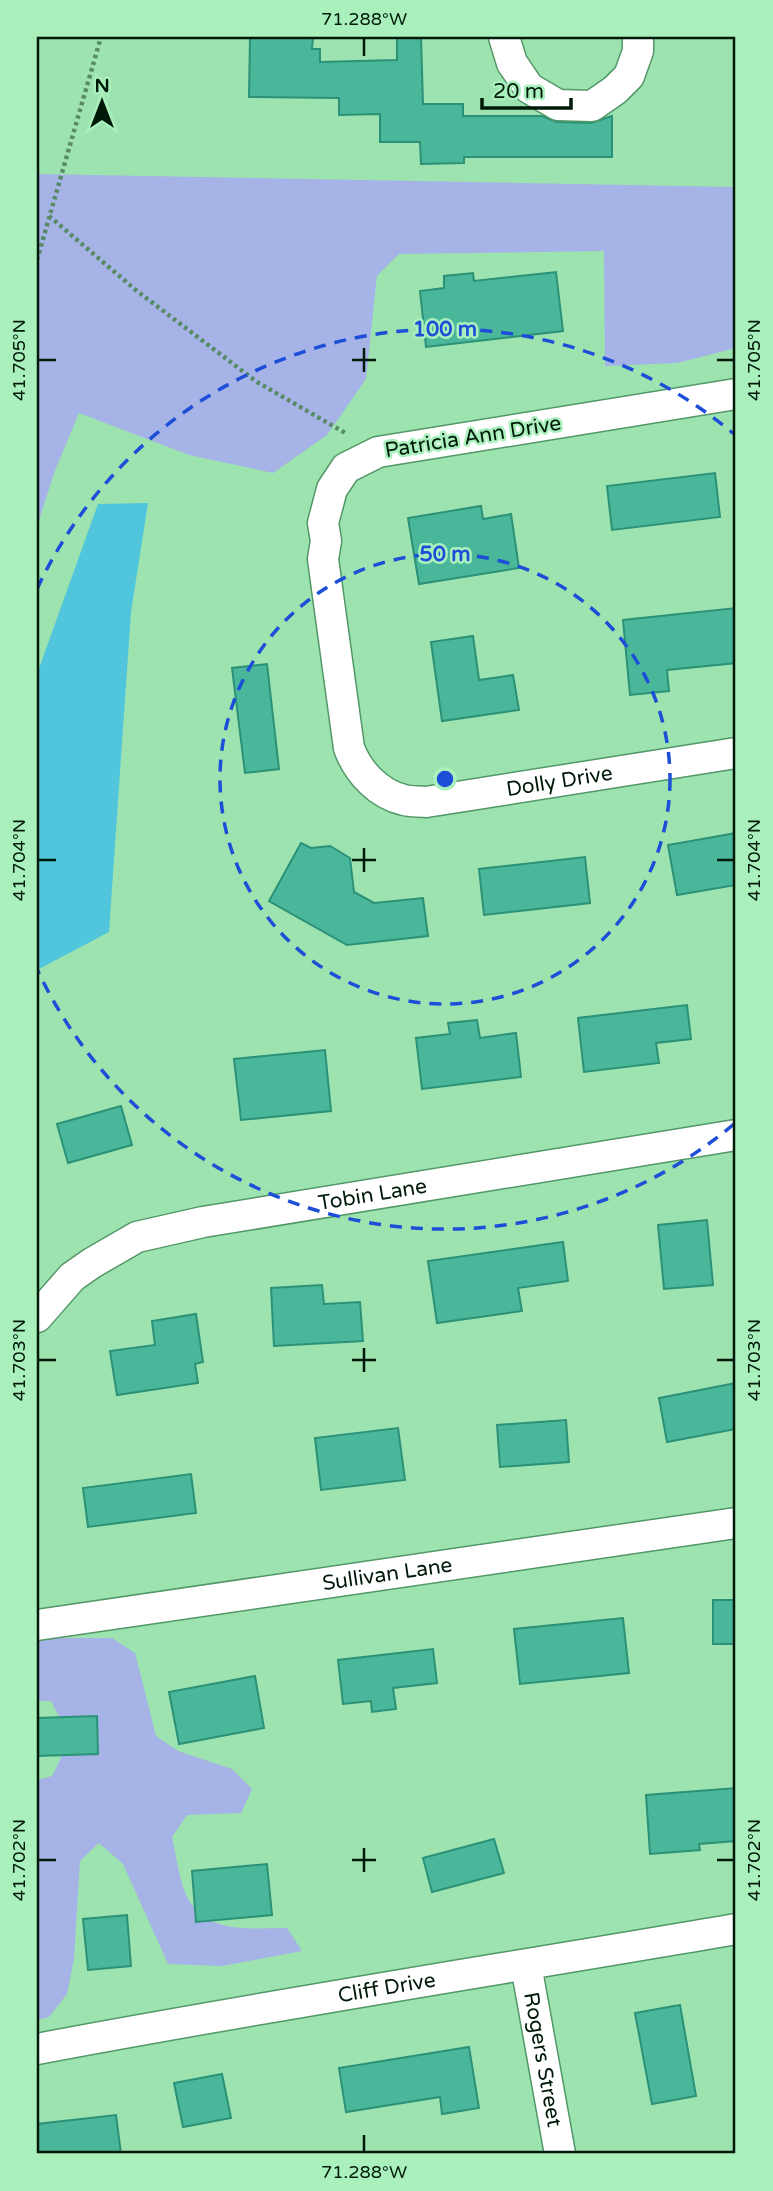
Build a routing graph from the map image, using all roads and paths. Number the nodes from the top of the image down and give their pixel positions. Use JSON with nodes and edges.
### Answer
{"nodes":[{"id":1,"x":101,"y":37,"type":"edge"},
{"id":2,"x":504,"y":37,"type":"edge"},
{"id":3,"x":638,"y":37,"type":"edge"},
{"id":4,"x":49,"y":216,"type":"junction"},
{"id":5,"x":37,"y":260,"type":"edge"},
{"id":6,"x":736,"y":394,"type":"edge"},
{"id":7,"x":378,"y":452,"type":"junction"},
{"id":8,"x":736,"y":753,"type":"edge"},
{"id":9,"x":383,"y":792,"type":"joint"},
{"id":10,"x":736,"y":1135,"type":"edge"},
{"id":11,"x":37,"y":1317,"type":"edge"},
{"id":12,"x":736,"y":1523,"type":"edge"},
{"id":13,"x":37,"y":1625,"type":"edge"},
{"id":14,"x":736,"y":1929,"type":"edge"},
{"id":15,"x":526,"y":1965,"type":"junction"},
{"id":16,"x":37,"y":2049,"type":"edge"},
{"id":17,"x":560,"y":2154,"type":"edge"}],
"edges":[{"from":1,"to":4,"type":"path"},
{"from":2,"to":3,"type":"street"},
{"from":4,"to":5,"type":"path"},
{"from":4,"to":7,"type":"path"},
{"from":6,"to":7,"type":"street","name":"Patricia Ann Drive"},
{"from":7,"to":9,"type":"street","name":"Patricia Ann Drive"},
{"from":8,"to":9,"type":"street","name":"Dolly Drive"},
{"from":10,"to":11,"type":"street","name":"Tobin Lane"},
{"from":12,"to":13,"type":"street","name":"Sullivan Lane"},
{"from":14,"to":15,"type":"street","name":"Cliff Drive"},
{"from":15,"to":16,"type":"street","name":"Cliff Drive"},
{"from":15,"to":17,"type":"street","name":"Rogers Street"}]}
